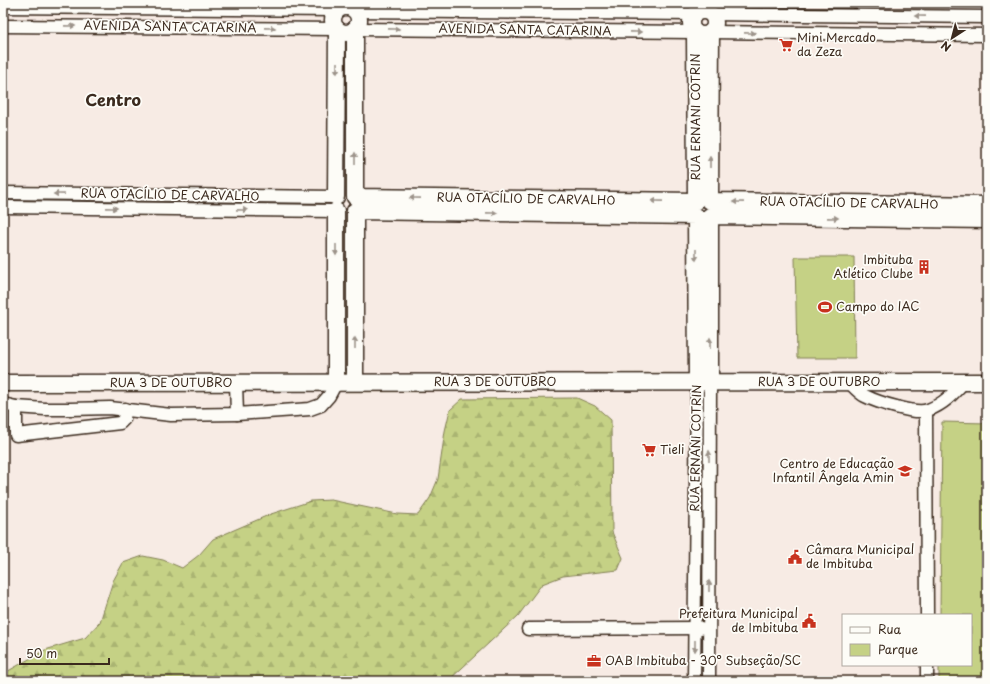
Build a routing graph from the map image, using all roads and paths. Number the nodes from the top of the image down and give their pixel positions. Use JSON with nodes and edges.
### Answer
{"nodes":[{"id":1,"x":3,"y":7,"type":"edge"},
{"id":2,"x":51,"y":7,"type":"junction"},
{"id":3,"x":337,"y":7,"type":"edge"},
{"id":4,"x":355,"y":7,"type":"edge"},
{"id":5,"x":124,"y":8,"type":"junction"},
{"id":6,"x":231,"y":9,"type":"junction"},
{"id":7,"x":703,"y":9,"type":"edge"},
{"id":8,"x":987,"y":17,"type":"edge"},
{"id":9,"x":3,"y":26,"type":"edge"},
{"id":10,"x":50,"y":26,"type":"junction"},
{"id":11,"x":124,"y":27,"type":"junction"},
{"id":12,"x":230,"y":28,"type":"junction"},
{"id":13,"x":337,"y":29,"type":"junction"},
{"id":14,"x":355,"y":29,"type":"junction"},
{"id":15,"x":703,"y":32,"type":"junction"},
{"id":16,"x":987,"y":35,"type":"edge"},
{"id":17,"x":336,"y":133,"type":"junction"},
{"id":18,"x":355,"y":133,"type":"junction"},
{"id":19,"x":3,"y":193,"type":"edge"},
{"id":20,"x":135,"y":194,"type":"junction"},
{"id":21,"x":173,"y":195,"type":"junction"},
{"id":22,"x":282,"y":196,"type":"junction"},
{"id":23,"x":336,"y":204,"type":"junction"},
{"id":24,"x":355,"y":204,"type":"junction"},
{"id":25,"x":987,"y":205,"type":"edge"},
{"id":26,"x":3,"y":207,"type":"edge"},
{"id":27,"x":135,"y":208,"type":"junction"},
{"id":28,"x":172,"y":209,"type":"junction"},
{"id":29,"x":703,"y":209,"type":"junction"},
{"id":30,"x":281,"y":210,"type":"junction"},
{"id":31,"x":963,"y":212,"type":"junction"},
{"id":32,"x":987,"y":220,"type":"edge"},
{"id":33,"x":355,"y":299,"type":"junction"},
{"id":34,"x":336,"y":300,"type":"junction"},
{"id":35,"x":355,"y":382,"type":"junction"},
{"id":36,"x":703,"y":382,"type":"junction"},
{"id":37,"x":849,"y":382,"type":"junction"},
{"id":38,"x":964,"y":382,"type":"junction"},
{"id":39,"x":987,"y":382,"type":"edge"},
{"id":40,"x":3,"y":383,"type":"edge"},
{"id":41,"x":236,"y":383,"type":"junction"},
{"id":42,"x":336,"y":383,"type":"junction"},
{"id":43,"x":3,"y":404,"type":"edge"},
{"id":44,"x":16,"y":407,"type":"junction"},
{"id":45,"x":125,"y":409,"type":"junction"},
{"id":46,"x":926,"y":411,"type":"junction"},
{"id":47,"x":237,"y":414,"type":"junction"},
{"id":48,"x":696,"y":535,"type":"junction"},
{"id":49,"x":709,"y":535,"type":"junction"},
{"id":50,"x":927,"y":614,"type":"edge"},
{"id":51,"x":695,"y":628,"type":"junction"},
{"id":52,"x":709,"y":628,"type":"junction"},
{"id":53,"x":528,"y":629,"type":"dead end"},
{"id":54,"x":927,"y":666,"type":"edge"},
{"id":55,"x":694,"y":681,"type":"edge"},
{"id":56,"x":709,"y":681,"type":"edge"},
{"id":57,"x":928,"y":681,"type":"edge"}],
"edges":[{"from":1,"to":2,"type":"street","name":"AVENIDA SANTA CATARINA"},
{"from":2,"to":5,"type":"street","name":"AVENIDA SANTA CATARINA"},
{"from":2,"to":10,"type":"street"},
{"from":3,"to":4,"type":"street"},
{"from":3,"to":6,"type":"street","name":"AVENIDA SANTA CATARINA"},
{"from":3,"to":13,"type":"street"},
{"from":4,"to":7,"type":"street","name":"AVENIDA SANTA CATARINA"},
{"from":4,"to":14,"type":"street"},
{"from":5,"to":6,"type":"street","name":"AVENIDA SANTA CATARINA"},
{"from":5,"to":11,"type":"street"},
{"from":6,"to":12,"type":"street"},
{"from":8,"to":7,"type":"street","name":"AVENIDA SANTA CATARINA","one_way":true},
{"from":7,"to":15,"type":"street"},
{"from":7,"to":15,"type":"street"},
{"from":9,"to":10,"type":"street","name":"AVENIDA SANTA CATARINA"},
{"from":10,"to":11,"type":"street","name":"AVENIDA SANTA CATARINA","one_way":true},
{"from":11,"to":12,"type":"street","name":"AVENIDA SANTA CATARINA"},
{"from":12,"to":13,"type":"street","name":"AVENIDA SANTA CATARINA","one_way":true},
{"from":13,"to":14,"type":"street"},
{"from":13,"to":17,"type":"street","one_way":true},
{"from":14,"to":15,"type":"street","name":"AVENIDA SANTA CATARINA","one_way":true},
{"from":14,"to":18,"type":"street"},
{"from":15,"to":16,"type":"street","name":"AVENIDA SANTA CATARINA","one_way":true},
{"from":15,"to":29,"type":"street","name":"RUA ERNANI COTRIN"},
{"from":17,"to":18,"type":"street"},
{"from":17,"to":23,"type":"street"},
{"from":24,"to":18,"type":"street","one_way":true},
{"from":20,"to":19,"type":"street","name":"RUA OTACÍLIO DE CARVALHO","one_way":true},
{"from":20,"to":21,"type":"street","name":"RUA OTACÍLIO DE CARVALHO"},
{"from":20,"to":27,"type":"street"},
{"from":21,"to":22,"type":"street","name":"RUA OTACÍLIO DE CARVALHO"},
{"from":21,"to":28,"type":"street"},
{"from":22,"to":23,"type":"street","name":"RUA OTACÍLIO DE CARVALHO"},
{"from":22,"to":30,"type":"street"},
{"from":23,"to":24,"type":"street"},
{"from":23,"to":24,"type":"street"},
{"from":23,"to":30,"type":"street","name":"RUA OTACÍLIO DE CARVALHO"},
{"from":23,"to":34,"type":"street","one_way":true},
{"from":24,"to":29,"type":"street","name":"RUA OTACÍLIO DE CARVALHO"},
{"from":24,"to":33,"type":"street"},
{"from":25,"to":31,"type":"street","name":"RUA OTACÍLIO DE CARVALHO"},
{"from":26,"to":27,"type":"street","name":"RUA OTACÍLIO DE CARVALHO","one_way":true},
{"from":27,"to":28,"type":"street","name":"RUA OTACÍLIO DE CARVALHO"},
{"from":28,"to":30,"type":"street","name":"RUA OTACÍLIO DE CARVALHO","one_way":true},
{"from":29,"to":31,"type":"street","name":"RUA OTACÍLIO DE CARVALHO"},
{"from":29,"to":36,"type":"street","name":"RUA ERNANI COTRIN"},
{"from":31,"to":32,"type":"street","name":"RUA OTACÍLIO DE CARVALHO"},
{"from":33,"to":34,"type":"street"},
{"from":35,"to":33,"type":"street","one_way":true},
{"from":34,"to":42,"type":"street"},
{"from":35,"to":36,"type":"street","name":"RUA 3 DE OUTUBRO"},
{"from":35,"to":42,"type":"street","name":"RUA 3 DE OUTUBRO"},
{"from":36,"to":37,"type":"street","name":"RUA 3 DE OUTUBRO"},
{"from":36,"to":48,"type":"street","name":"RUA ERNANI COTRIN"},
{"from":49,"to":36,"type":"street","name":"RUA ERNANI COTRIN","one_way":true},
{"from":37,"to":38,"type":"street","name":"RUA 3 DE OUTUBRO"},
{"from":37,"to":46,"type":"street"},
{"from":38,"to":39,"type":"street","name":"RUA 3 DE OUTUBRO"},
{"from":38,"to":46,"type":"street"},
{"from":40,"to":41,"type":"street","name":"RUA 3 DE OUTUBRO"},
{"from":41,"to":42,"type":"street","name":"RUA 3 DE OUTUBRO"},
{"from":41,"to":47,"type":"street"},
{"from":42,"to":47,"type":"street"},
{"from":43,"to":44,"type":"street"},
{"from":44,"to":45,"type":"street"},
{"from":44,"to":45,"type":"street"},
{"from":45,"to":47,"type":"street"},
{"from":46,"to":50,"type":"street"},
{"from":48,"to":49,"type":"street"},
{"from":48,"to":51,"type":"street","name":"RUA ERNANI COTRIN"},
{"from":52,"to":49,"type":"street","name":"RUA ERNANI COTRIN","one_way":true},
{"from":51,"to":52,"type":"street"},
{"from":51,"to":53,"type":"street"},
{"from":51,"to":55,"type":"street","name":"RUA ERNANI COTRIN","one_way":true},
{"from":52,"to":56,"type":"street","name":"RUA ERNANI COTRIN"},
{"from":54,"to":57,"type":"street"}]}
